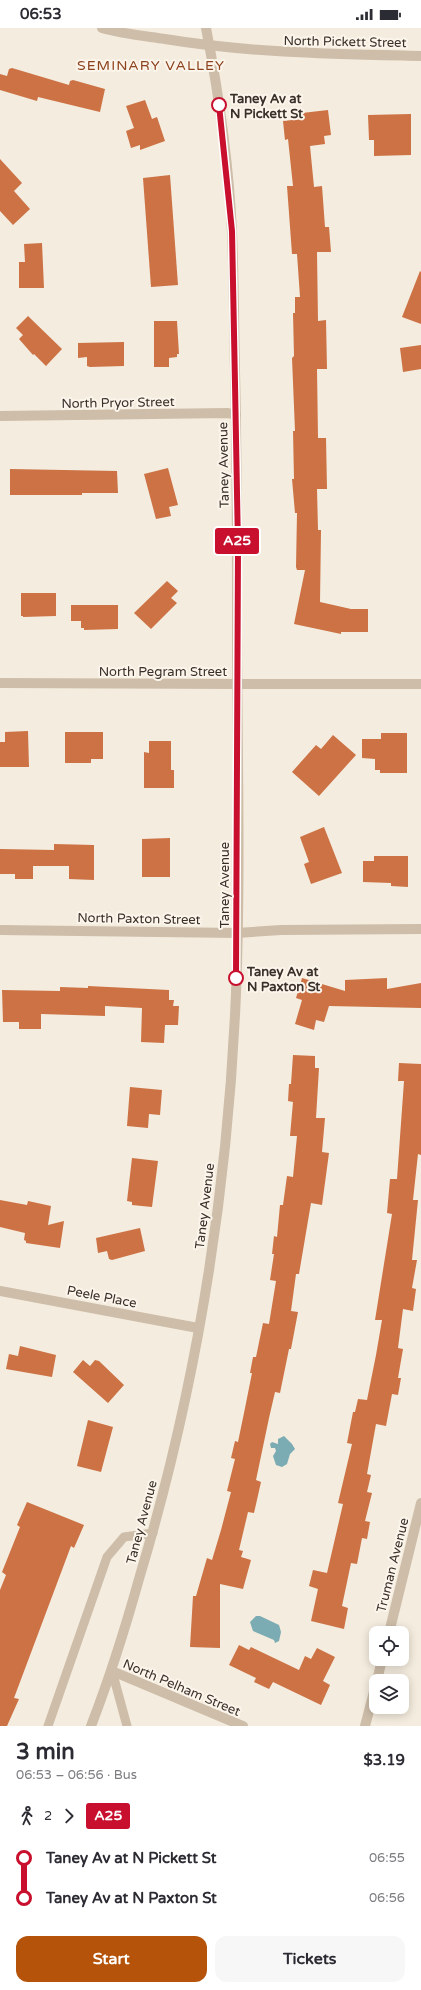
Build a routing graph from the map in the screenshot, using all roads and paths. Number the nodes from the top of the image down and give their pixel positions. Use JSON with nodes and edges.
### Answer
{"nodes":[{"id":1,"x":102,"y":28,"type":"edge"},
{"id":2,"x":206,"y":28,"type":"edge"},
{"id":3,"x":210,"y":47,"type":"junction"},
{"id":4,"x":421,"y":56,"type":"edge"},
{"id":5,"x":236,"y":415,"type":"junction"},
{"id":6,"x":0,"y":416,"type":"edge"},
{"id":7,"x":0,"y":684,"type":"edge"},
{"id":8,"x":238,"y":684,"type":"junction"},
{"id":9,"x":421,"y":684,"type":"edge"},
{"id":10,"x":421,"y":929,"type":"edge"},
{"id":11,"x":0,"y":930,"type":"edge"},
{"id":12,"x":237,"y":933,"type":"junction"},
{"id":13,"x":0,"y":1291,"type":"edge"},
{"id":14,"x":198,"y":1328,"type":"junction"},
{"id":15,"x":421,"y":1503,"type":"edge"},
{"id":16,"x":153,"y":1533,"type":"junction"},
{"id":17,"x":391,"y":1626,"type":"edge"},
{"id":18,"x":112,"y":1671,"type":"junction"},
{"id":19,"x":369,"y":1711,"type":"edge"},
{"id":20,"x":48,"y":1726,"type":"edge"},
{"id":21,"x":91,"y":1726,"type":"edge"},
{"id":22,"x":127,"y":1726,"type":"edge"},
{"id":23,"x":243,"y":1726,"type":"edge"},
{"id":24,"x":365,"y":1726,"type":"edge"}],
"edges":[{"from":1,"to":3,"type":"street","name":"North Pickett Street"},
{"from":2,"to":3,"type":"street","name":"Taney Avenue"},
{"from":3,"to":4,"type":"street","name":"North Pickett Street"},
{"from":3,"to":5,"type":"street","name":"Taney Avenue"},
{"from":5,"to":6,"type":"street","name":"North Pryor Street"},
{"from":5,"to":8,"type":"street","name":"Taney Avenue"},
{"from":7,"to":8,"type":"street","name":"North Pegram Street"},
{"from":8,"to":9,"type":"street","name":"North Pegram Street"},
{"from":8,"to":12,"type":"street","name":"Taney Avenue"},
{"from":10,"to":12,"type":"street","name":"North Paxton Street"},
{"from":11,"to":12,"type":"street","name":"North Paxton Street"},
{"from":12,"to":14,"type":"street","name":"Taney Avenue"},
{"from":13,"to":14,"type":"street","name":"Peele Place"},
{"from":14,"to":16,"type":"street","name":"Taney Avenue"},
{"from":15,"to":17,"type":"street","name":"Truman Avenue"},
{"from":16,"to":18,"type":"street","name":"Taney Avenue"},
{"from":16,"to":20,"type":"lane"},
{"from":18,"to":21,"type":"street","name":"Taney Avenue"},
{"from":18,"to":22,"type":"lane"},
{"from":18,"to":23,"type":"street","name":"North Pelham Street"},
{"from":19,"to":24,"type":"street"}]}
